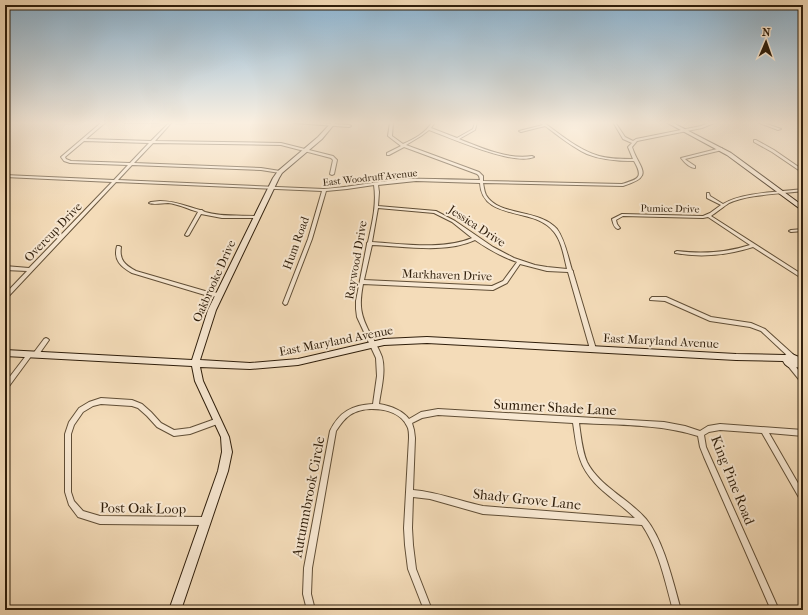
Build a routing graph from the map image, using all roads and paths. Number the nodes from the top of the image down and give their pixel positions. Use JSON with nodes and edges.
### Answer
{"nodes":[{"id":1,"x":70,"y":151,"type":"edge"},
{"id":2,"x":144,"y":151,"type":"edge"},
{"id":3,"x":306,"y":151,"type":"edge"},
{"id":4,"x":309,"y":151,"type":"edge"},
{"id":5,"x":393,"y":151,"type":"edge"},
{"id":6,"x":417,"y":151,"type":"edge"},
{"id":7,"x":492,"y":151,"type":"edge"},
{"id":8,"x":583,"y":151,"type":"edge"},
{"id":9,"x":632,"y":151,"type":"edge"},
{"id":10,"x":714,"y":151,"type":"edge"},
{"id":11,"x":723,"y":151,"type":"edge"},
{"id":12,"x":770,"y":151,"type":"edge"},
{"id":13,"x":388,"y":154,"type":"dead end"},
{"id":14,"x":532,"y":157,"type":"dead end"},
{"id":15,"x":636,"y":160,"type":"junction"},
{"id":16,"x":131,"y":164,"type":"junction"},
{"id":17,"x":694,"y":167,"type":"dead end"},
{"id":18,"x":280,"y":172,"type":"junction"},
{"id":19,"x":803,"y":172,"type":"edge"},
{"id":20,"x":332,"y":174,"type":"dead end"},
{"id":21,"x":6,"y":177,"type":"edge"},
{"id":22,"x":116,"y":181,"type":"junction"},
{"id":23,"x":482,"y":182,"type":"junction"},
{"id":24,"x":376,"y":184,"type":"junction"},
{"id":25,"x":272,"y":188,"type":"junction"},
{"id":26,"x":324,"y":190,"type":"junction"},
{"id":27,"x":803,"y":190,"type":"edge"},
{"id":28,"x":780,"y":193,"type":"junction"},
{"id":29,"x":708,"y":194,"type":"dead end"},
{"id":30,"x":151,"y":203,"type":"dead end"},
{"id":31,"x":723,"y":205,"type":"junction"},
{"id":32,"x":376,"y":207,"type":"junction"},
{"id":33,"x":803,"y":209,"type":"edge"},
{"id":34,"x":201,"y":211,"type":"junction"},
{"id":35,"x":709,"y":216,"type":"junction"},
{"id":36,"x":257,"y":218,"type":"junction"},
{"id":37,"x":618,"y":228,"type":"dead end"},
{"id":38,"x":803,"y":230,"type":"edge"},
{"id":39,"x":791,"y":231,"type":"dead end"},
{"id":40,"x":187,"y":234,"type":"dead end"},
{"id":41,"x":475,"y":238,"type":"junction"},
{"id":42,"x":369,"y":243,"type":"junction"},
{"id":43,"x":754,"y":246,"type":"junction"},
{"id":44,"x":119,"y":247,"type":"dead end"},
{"id":45,"x":677,"y":252,"type":"dead end"},
{"id":46,"x":520,"y":261,"type":"junction"},
{"id":47,"x":5,"y":268,"type":"edge"},
{"id":48,"x":31,"y":270,"type":"junction"},
{"id":49,"x":571,"y":271,"type":"junction"},
{"id":50,"x":803,"y":277,"type":"edge"},
{"id":51,"x":362,"y":282,"type":"junction"},
{"id":52,"x":219,"y":295,"type":"junction"},
{"id":53,"x":5,"y":298,"type":"edge"},
{"id":54,"x":652,"y":299,"type":"dead end"},
{"id":55,"x":285,"y":303,"type":"dead end"},
{"id":56,"x":46,"y":340,"type":"dead end"},
{"id":57,"x":372,"y":344,"type":"junction"},
{"id":58,"x":593,"y":348,"type":"junction"},
{"id":59,"x":5,"y":353,"type":"edge"},
{"id":60,"x":33,"y":355,"type":"junction"},
{"id":61,"x":794,"y":361,"type":"edge"},
{"id":62,"x":195,"y":363,"type":"junction"},
{"id":63,"x":803,"y":379,"type":"edge"},
{"id":64,"x":5,"y":387,"type":"edge"},
{"id":65,"x":376,"y":407,"type":"junction"},
{"id":66,"x":218,"y":420,"type":"junction"},
{"id":67,"x":576,"y":421,"type":"junction"},
{"id":68,"x":409,"y":422,"type":"junction"},
{"id":69,"x":764,"y":430,"type":"junction"},
{"id":70,"x":803,"y":433,"type":"edge"},
{"id":71,"x":701,"y":434,"type":"junction"},
{"id":72,"x":410,"y":493,"type":"junction"},
{"id":73,"x":803,"y":499,"type":"edge"},
{"id":74,"x":206,"y":521,"type":"junction"},
{"id":75,"x":644,"y":522,"type":"junction"},
{"id":76,"x":175,"y":610,"type":"edge"},
{"id":77,"x":311,"y":610,"type":"edge"},
{"id":78,"x":428,"y":610,"type":"edge"},
{"id":79,"x":676,"y":610,"type":"edge"},
{"id":80,"x":775,"y":610,"type":"edge"}],
"edges":[{"from":1,"to":16,"type":"street"},
{"from":2,"to":16,"type":"street","name":"Overcup Drive"},
{"from":3,"to":18,"type":"street","name":"Oakbrooke Drive"},
{"from":4,"to":20,"type":"street"},
{"from":5,"to":13,"type":"street"},
{"from":6,"to":23,"type":"street"},
{"from":7,"to":14,"type":"street"},
{"from":8,"to":15,"type":"street"},
{"from":9,"to":15,"type":"street","name":"East Woodruff Avenue"},
{"from":10,"to":17,"type":"street"},
{"from":11,"to":28,"type":"street"},
{"from":12,"to":19,"type":"street"},
{"from":15,"to":23,"type":"street","name":"East Woodruff Avenue"},
{"from":16,"to":18,"type":"street"},
{"from":16,"to":22,"type":"street","name":"Overcup Drive"},
{"from":18,"to":25,"type":"street","name":"Oakbrooke Drive"},
{"from":21,"to":22,"type":"street","name":"East Woodruff Avenue"},
{"from":22,"to":25,"type":"street","name":"East Woodruff Avenue"},
{"from":22,"to":48,"type":"street","name":"Overcup Drive"},
{"from":23,"to":24,"type":"street","name":"East Woodruff Avenue"},
{"from":23,"to":49,"type":"street"},
{"from":24,"to":26,"type":"street","name":"East Woodruff Avenue"},
{"from":24,"to":32,"type":"street","name":"Raywood Drive"},
{"from":25,"to":26,"type":"street","name":"East Woodruff Avenue"},
{"from":25,"to":36,"type":"street","name":"Oakbrooke Drive"},
{"from":26,"to":55,"type":"street","name":"Hum Road"},
{"from":27,"to":28,"type":"street","name":"Pumice Drive"},
{"from":28,"to":31,"type":"street","name":"Pumice Drive"},
{"from":28,"to":33,"type":"street"},
{"from":29,"to":31,"type":"street"},
{"from":30,"to":34,"type":"street"},
{"from":31,"to":35,"type":"street","name":"Pumice Drive"},
{"from":32,"to":41,"type":"street","name":"Jessica Drive"},
{"from":32,"to":42,"type":"street","name":"Raywood Drive"},
{"from":34,"to":36,"type":"street"},
{"from":34,"to":40,"type":"street"},
{"from":35,"to":37,"type":"street","name":"Pumice Drive"},
{"from":35,"to":43,"type":"street"},
{"from":36,"to":52,"type":"street","name":"Oakbrooke Drive"},
{"from":38,"to":39,"type":"street"},
{"from":41,"to":42,"type":"street"},
{"from":41,"to":46,"type":"street","name":"Jessica Drive"},
{"from":42,"to":51,"type":"street","name":"Raywood Drive"},
{"from":43,"to":45,"type":"street"},
{"from":43,"to":50,"type":"street"},
{"from":44,"to":52,"type":"street"},
{"from":46,"to":49,"type":"street","name":"Jessica Drive"},
{"from":46,"to":51,"type":"street","name":"Markhaven Drive"},
{"from":47,"to":48,"type":"street"},
{"from":48,"to":53,"type":"street","name":"Overcup Drive"},
{"from":49,"to":58,"type":"street"},
{"from":51,"to":57,"type":"street","name":"Raywood Drive"},
{"from":52,"to":62,"type":"street","name":"Oakbrooke Drive"},
{"from":54,"to":61,"type":"street"},
{"from":56,"to":60,"type":"street"},
{"from":57,"to":58,"type":"street","name":"East Maryland Avenue"},
{"from":57,"to":62,"type":"street","name":"East Maryland Avenue"},
{"from":57,"to":65,"type":"street","name":"Raywood Drive"},
{"from":58,"to":61,"type":"street","name":"East Maryland Avenue"},
{"from":59,"to":60,"type":"street","name":"East Maryland Avenue"},
{"from":60,"to":62,"type":"street","name":"East Maryland Avenue"},
{"from":60,"to":64,"type":"street"},
{"from":61,"to":63,"type":"street"},
{"from":62,"to":66,"type":"street","name":"Oakbrooke Drive"},
{"from":65,"to":68,"type":"street","name":"Autumnbrook Circle"},
{"from":65,"to":77,"type":"street","name":"Autumnbrook Circle"},
{"from":66,"to":74,"type":"street","name":"Oakbrooke Drive"},
{"from":66,"to":74,"type":"street","name":"Post Oak Loop"},
{"from":67,"to":68,"type":"street","name":"Summer Shade Lane"},
{"from":67,"to":71,"type":"street","name":"Summer Shade Lane"},
{"from":67,"to":75,"type":"street"},
{"from":68,"to":72,"type":"street"},
{"from":69,"to":70,"type":"street","name":"King Pine Road"},
{"from":69,"to":71,"type":"street","name":"King Pine Road"},
{"from":69,"to":73,"type":"street"},
{"from":71,"to":80,"type":"street","name":"King Pine Road"},
{"from":72,"to":75,"type":"street","name":"Shady Grove Lane"},
{"from":72,"to":78,"type":"street"},
{"from":74,"to":76,"type":"street","name":"Oakbrooke Drive"},
{"from":75,"to":79,"type":"street"}]}
